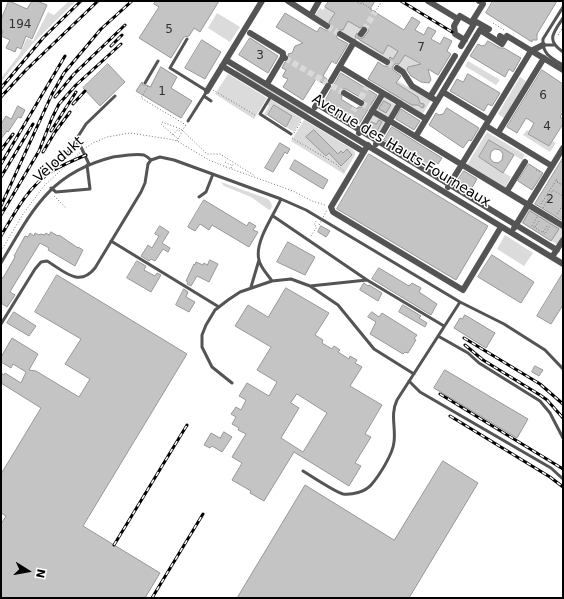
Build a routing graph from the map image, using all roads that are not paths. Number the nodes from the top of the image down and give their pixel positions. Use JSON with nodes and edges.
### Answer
{"nodes":[{"id":1,"x":262,"y":1,"type":"edge"},
{"id":2,"x":288,"y":1,"type":"edge"},
{"id":3,"x":319,"y":1,"type":"edge"},
{"id":4,"x":428,"y":1,"type":"edge"},
{"id":5,"x":481,"y":2,"type":"edge"},
{"id":6,"x":563,"y":6,"type":"edge"},
{"id":7,"x":311,"y":14,"type":"junction"},
{"id":8,"x":563,"y":18,"type":"edge"},
{"id":9,"x":458,"y":19,"type":"junction"},
{"id":10,"x":472,"y":23,"type":"junction"},
{"id":11,"x":327,"y":26,"type":"tunnel mouth"},
{"id":12,"x":489,"y":29,"type":"dead end"},
{"id":13,"x":480,"y":31,"type":"junction"},
{"id":14,"x":250,"y":33,"type":"dead end"},
{"id":15,"x":340,"y":34,"type":"tunnel mouth"},
{"id":16,"x":359,"y":38,"type":"junction"},
{"id":17,"x":187,"y":39,"type":"dead end"},
{"id":18,"x":465,"y":40,"type":"junction"},
{"id":19,"x":542,"y":45,"type":"junction"},
{"id":20,"x":554,"y":45,"type":"junction"},
{"id":21,"x":461,"y":46,"type":"dead end"},
{"id":22,"x":530,"y":50,"type":"junction"},
{"id":23,"x":563,"y":52,"type":"edge"},
{"id":24,"x":455,"y":56,"type":"dead end"},
{"id":25,"x":544,"y":58,"type":"junction"},
{"id":26,"x":226,"y":60,"type":"junction"},
{"id":27,"x":158,"y":61,"type":"dead end"},
{"id":28,"x":387,"y":62,"type":"tunnel mouth"},
{"id":29,"x":563,"y":64,"type":"edge"},
{"id":30,"x":222,"y":66,"type":"junction"},
{"id":31,"x":340,"y":67,"type":"junction"},
{"id":32,"x":397,"y":68,"type":"tunnel mouth"},
{"id":33,"x":563,"y":70,"type":"edge"},
{"id":34,"x":145,"y":83,"type":"dead end"},
{"id":35,"x":267,"y":84,"type":"junction"},
{"id":36,"x":207,"y":92,"type":"junction"},
{"id":37,"x":442,"y":92,"type":"junction"},
{"id":38,"x":344,"y":93,"type":"tunnel mouth"},
{"id":39,"x":383,"y":93,"type":"junction"},
{"id":40,"x":115,"y":96,"type":"dead end"},
{"id":41,"x":270,"y":96,"type":"junction"},
{"id":42,"x":430,"y":97,"type":"junction"},
{"id":43,"x":211,"y":101,"type":"dead end"},
{"id":44,"x":437,"y":101,"type":"junction"},
{"id":45,"x":400,"y":103,"type":"junction"},
{"id":46,"x":317,"y":104,"type":"junction"},
{"id":47,"x":355,"y":108,"type":"tunnel mouth"},
{"id":48,"x":372,"y":110,"type":"junction"},
{"id":49,"x":312,"y":112,"type":"junction"},
{"id":50,"x":426,"y":119,"type":"junction"},
{"id":51,"x":188,"y":121,"type":"dead end"},
{"id":52,"x":390,"y":121,"type":"junction"},
{"id":53,"x":487,"y":123,"type":"junction"},
{"id":54,"x":361,"y":131,"type":"junction"},
{"id":55,"x":498,"y":133,"type":"junction"},
{"id":56,"x":291,"y":134,"type":"dead end"},
{"id":57,"x":416,"y":136,"type":"junction"},
{"id":58,"x":356,"y":138,"type":"junction"},
{"id":59,"x":378,"y":141,"type":"junction"},
{"id":60,"x":75,"y":142,"type":"junction"},
{"id":61,"x":371,"y":147,"type":"junction"},
{"id":62,"x":563,"y":148,"type":"edge"},
{"id":63,"x":364,"y":152,"type":"junction"},
{"id":64,"x":530,"y":153,"type":"junction"},
{"id":65,"x":557,"y":157,"type":"junction"},
{"id":66,"x":151,"y":160,"type":"junction"},
{"id":67,"x":563,"y":161,"type":"edge"},
{"id":68,"x":54,"y":164,"type":"dead end"},
{"id":69,"x":462,"y":164,"type":"junction"},
{"id":70,"x":88,"y":165,"type":"junction"},
{"id":71,"x":552,"y":166,"type":"junction"},
{"id":72,"x":214,"y":174,"type":"junction"},
{"id":73,"x":449,"y":185,"type":"junction"},
{"id":74,"x":51,"y":188,"type":"junction"},
{"id":75,"x":507,"y":191,"type":"junction"},
{"id":76,"x":445,"y":192,"type":"junction"},
{"id":77,"x":199,"y":197,"type":"dead end"},
{"id":78,"x":281,"y":199,"type":"junction"},
{"id":79,"x":528,"y":204,"type":"junction"},
{"id":80,"x":273,"y":216,"type":"junction"},
{"id":81,"x":516,"y":226,"type":"junction"},
{"id":82,"x":563,"y":226,"type":"edge"},
{"id":83,"x":502,"y":227,"type":"junction"},
{"id":84,"x":511,"y":232,"type":"junction"},
{"id":85,"x":563,"y":240,"type":"edge"},
{"id":86,"x":111,"y":241,"type":"junction"},
{"id":87,"x":557,"y":250,"type":"junction"},
{"id":88,"x":553,"y":257,"type":"junction"},
{"id":89,"x":259,"y":260,"type":"junction"},
{"id":90,"x":1,"y":263,"type":"edge"},
{"id":91,"x":563,"y":264,"type":"edge"},
{"id":92,"x":367,"y":280,"type":"junction"},
{"id":93,"x":272,"y":281,"type":"junction"},
{"id":94,"x":310,"y":286,"type":"junction"},
{"id":95,"x":251,"y":288,"type":"junction"},
{"id":96,"x":460,"y":302,"type":"junction"},
{"id":97,"x":219,"y":307,"type":"junction"},
{"id":98,"x":1,"y":324,"type":"edge"},
{"id":99,"x":444,"y":326,"type":"junction"},
{"id":100,"x":438,"y":336,"type":"junction"},
{"id":101,"x":563,"y":369,"type":"edge"},
{"id":102,"x":414,"y":374,"type":"junction"},
{"id":103,"x":409,"y":382,"type":"junction"},
{"id":104,"x":232,"y":383,"type":"dead end"},
{"id":105,"x":563,"y":438,"type":"edge"},
{"id":106,"x":303,"y":472,"type":"dead end"},
{"id":107,"x":563,"y":479,"type":"edge"}],
"edges":[{"from":1,"to":26,"type":"street"},
{"from":2,"to":7,"type":"street"},
{"from":3,"to":7,"type":"street"},
{"from":4,"to":9,"type":"street"},
{"from":5,"to":10,"type":"street"},
{"from":6,"to":19,"type":"lane"},
{"from":7,"to":11,"type":"street"},
{"from":8,"to":20,"type":"lane"},
{"from":9,"to":10,"type":"street"},
{"from":9,"to":18,"type":"street"},
{"from":10,"to":12,"type":"street"},
{"from":10,"to":13,"type":"street"},
{"from":10,"to":18,"type":"street"},
{"from":13,"to":22,"type":"street"},
{"from":13,"to":37,"type":"street"},
{"from":14,"to":35,"type":"street"},
{"from":15,"to":16,"type":"street"},
{"from":16,"to":28,"type":"street"},
{"from":16,"to":31,"type":"street"},
{"from":17,"to":36,"type":"lane"},
{"from":18,"to":21,"type":"street"},
{"from":19,"to":20,"type":"lane"},
{"from":19,"to":22,"type":"street"},
{"from":19,"to":29,"type":"lane"},
{"from":20,"to":23,"type":"lane"},
{"from":22,"to":25,"type":"street"},
{"from":22,"to":53,"type":"street"},
{"from":24,"to":42,"type":"street"},
{"from":25,"to":33,"type":"street"},
{"from":25,"to":55,"type":"street"},
{"from":26,"to":30,"type":"street"},
{"from":26,"to":35,"type":"street","name":"Avenue des Hauts-Fourneaux"},
{"from":27,"to":34,"type":"lane"},
{"from":30,"to":36,"type":"street"},
{"from":30,"to":41,"type":"street","name":"Avenue des Hauts-Fourneaux"},
{"from":31,"to":39,"type":"street"},
{"from":31,"to":46,"type":"street"},
{"from":32,"to":42,"type":"street"},
{"from":35,"to":49,"type":"street","name":"Avenue des Hauts-Fourneaux"},
{"from":36,"to":43,"type":"lane"},
{"from":36,"to":51,"type":"lane"},
{"from":37,"to":44,"type":"street"},
{"from":37,"to":53,"type":"street"},
{"from":38,"to":47,"type":"street"},
{"from":39,"to":45,"type":"street"},
{"from":39,"to":48,"type":"street"},
{"from":40,"to":60,"type":"lane"},
{"from":41,"to":56,"type":"lane"},
{"from":41,"to":63,"type":"street","name":"Avenue des Hauts-Fourneaux"},
{"from":42,"to":44,"type":"street"},
{"from":44,"to":50,"type":"street"},
{"from":45,"to":50,"type":"street"},
{"from":45,"to":52,"type":"street"},
{"from":46,"to":49,"type":"street"},
{"from":46,"to":54,"type":"street","name":"Avenue des Hauts-Fourneaux"},
{"from":48,"to":52,"type":"street"},
{"from":48,"to":54,"type":"street"},
{"from":49,"to":58,"type":"street","name":"Avenue des Hauts-Fourneaux"},
{"from":50,"to":57,"type":"street"},
{"from":52,"to":57,"type":"street"},
{"from":52,"to":59,"type":"street"},
{"from":53,"to":55,"type":"street"},
{"from":53,"to":69,"type":"street"},
{"from":54,"to":58,"type":"street"},
{"from":54,"to":59,"type":"street","name":"Avenue des Hauts-Fourneaux"},
{"from":55,"to":64,"type":"street"},
{"from":57,"to":69,"type":"street"},
{"from":58,"to":61,"type":"street","name":"Avenue des Hauts-Fourneaux"},
{"from":59,"to":61,"type":"street"},
{"from":59,"to":73,"type":"street","name":"Avenue des Hauts-Fourneaux"},
{"from":60,"to":68,"type":"lane"},
{"from":60,"to":70,"type":"lane"},
{"from":61,"to":63,"type":"street"},
{"from":61,"to":76,"type":"street","name":"Avenue des Hauts-Fourneaux"},
{"from":62,"to":65,"type":"street"},
{"from":63,"to":83,"type":"street"},
{"from":64,"to":71,"type":"street"},
{"from":64,"to":75,"type":"street"},
{"from":65,"to":67,"type":"street"},
{"from":65,"to":71,"type":"street"},
{"from":66,"to":70,"type":"lane"},
{"from":66,"to":72,"type":"lane"},
{"from":66,"to":86,"type":"lane"},
{"from":69,"to":73,"type":"street"},
{"from":69,"to":75,"type":"street"},
{"from":70,"to":74,"type":"lane"},
{"from":70,"to":74,"type":"lane"},
{"from":71,"to":79,"type":"street"},
{"from":72,"to":77,"type":"lane"},
{"from":72,"to":78,"type":"lane"},
{"from":73,"to":76,"type":"street"},
{"from":73,"to":81,"type":"street","name":"Avenue des Hauts-Fourneaux"},
{"from":74,"to":90,"type":"lane"},
{"from":75,"to":79,"type":"street"},
{"from":76,"to":83,"type":"street","name":"Avenue des Hauts-Fourneaux"},
{"from":78,"to":80,"type":"lane"},
{"from":78,"to":96,"type":"lane"},
{"from":79,"to":81,"type":"street"},
{"from":79,"to":82,"type":"street"},
{"from":80,"to":89,"type":"lane"},
{"from":80,"to":92,"type":"lane"},
{"from":81,"to":84,"type":"street"},
{"from":81,"to":87,"type":"street","name":"Avenue des Hauts-Fourneaux"},
{"from":83,"to":84,"type":"street","name":"Avenue des Hauts-Fourneaux"},
{"from":84,"to":88,"type":"street","name":"Avenue des Hauts-Fourneaux"},
{"from":85,"to":87,"type":"street"},
{"from":86,"to":97,"type":"lane"},
{"from":86,"to":98,"type":"lane"},
{"from":87,"to":88,"type":"street"},
{"from":88,"to":91,"type":"street","name":"Avenue des Hauts-Fourneaux"},
{"from":89,"to":93,"type":"lane"},
{"from":89,"to":95,"type":"lane"},
{"from":92,"to":94,"type":"lane"},
{"from":92,"to":99,"type":"lane"},
{"from":93,"to":94,"type":"lane"},
{"from":93,"to":95,"type":"lane"},
{"from":94,"to":102,"type":"lane"},
{"from":95,"to":97,"type":"lane"},
{"from":96,"to":99,"type":"lane"},
{"from":96,"to":101,"type":"lane"},
{"from":97,"to":104,"type":"lane"},
{"from":99,"to":100,"type":"lane"},
{"from":100,"to":102,"type":"lane"},
{"from":100,"to":105,"type":"lane"},
{"from":102,"to":103,"type":"lane"},
{"from":103,"to":106,"type":"lane"},
{"from":103,"to":107,"type":"lane"}]}
